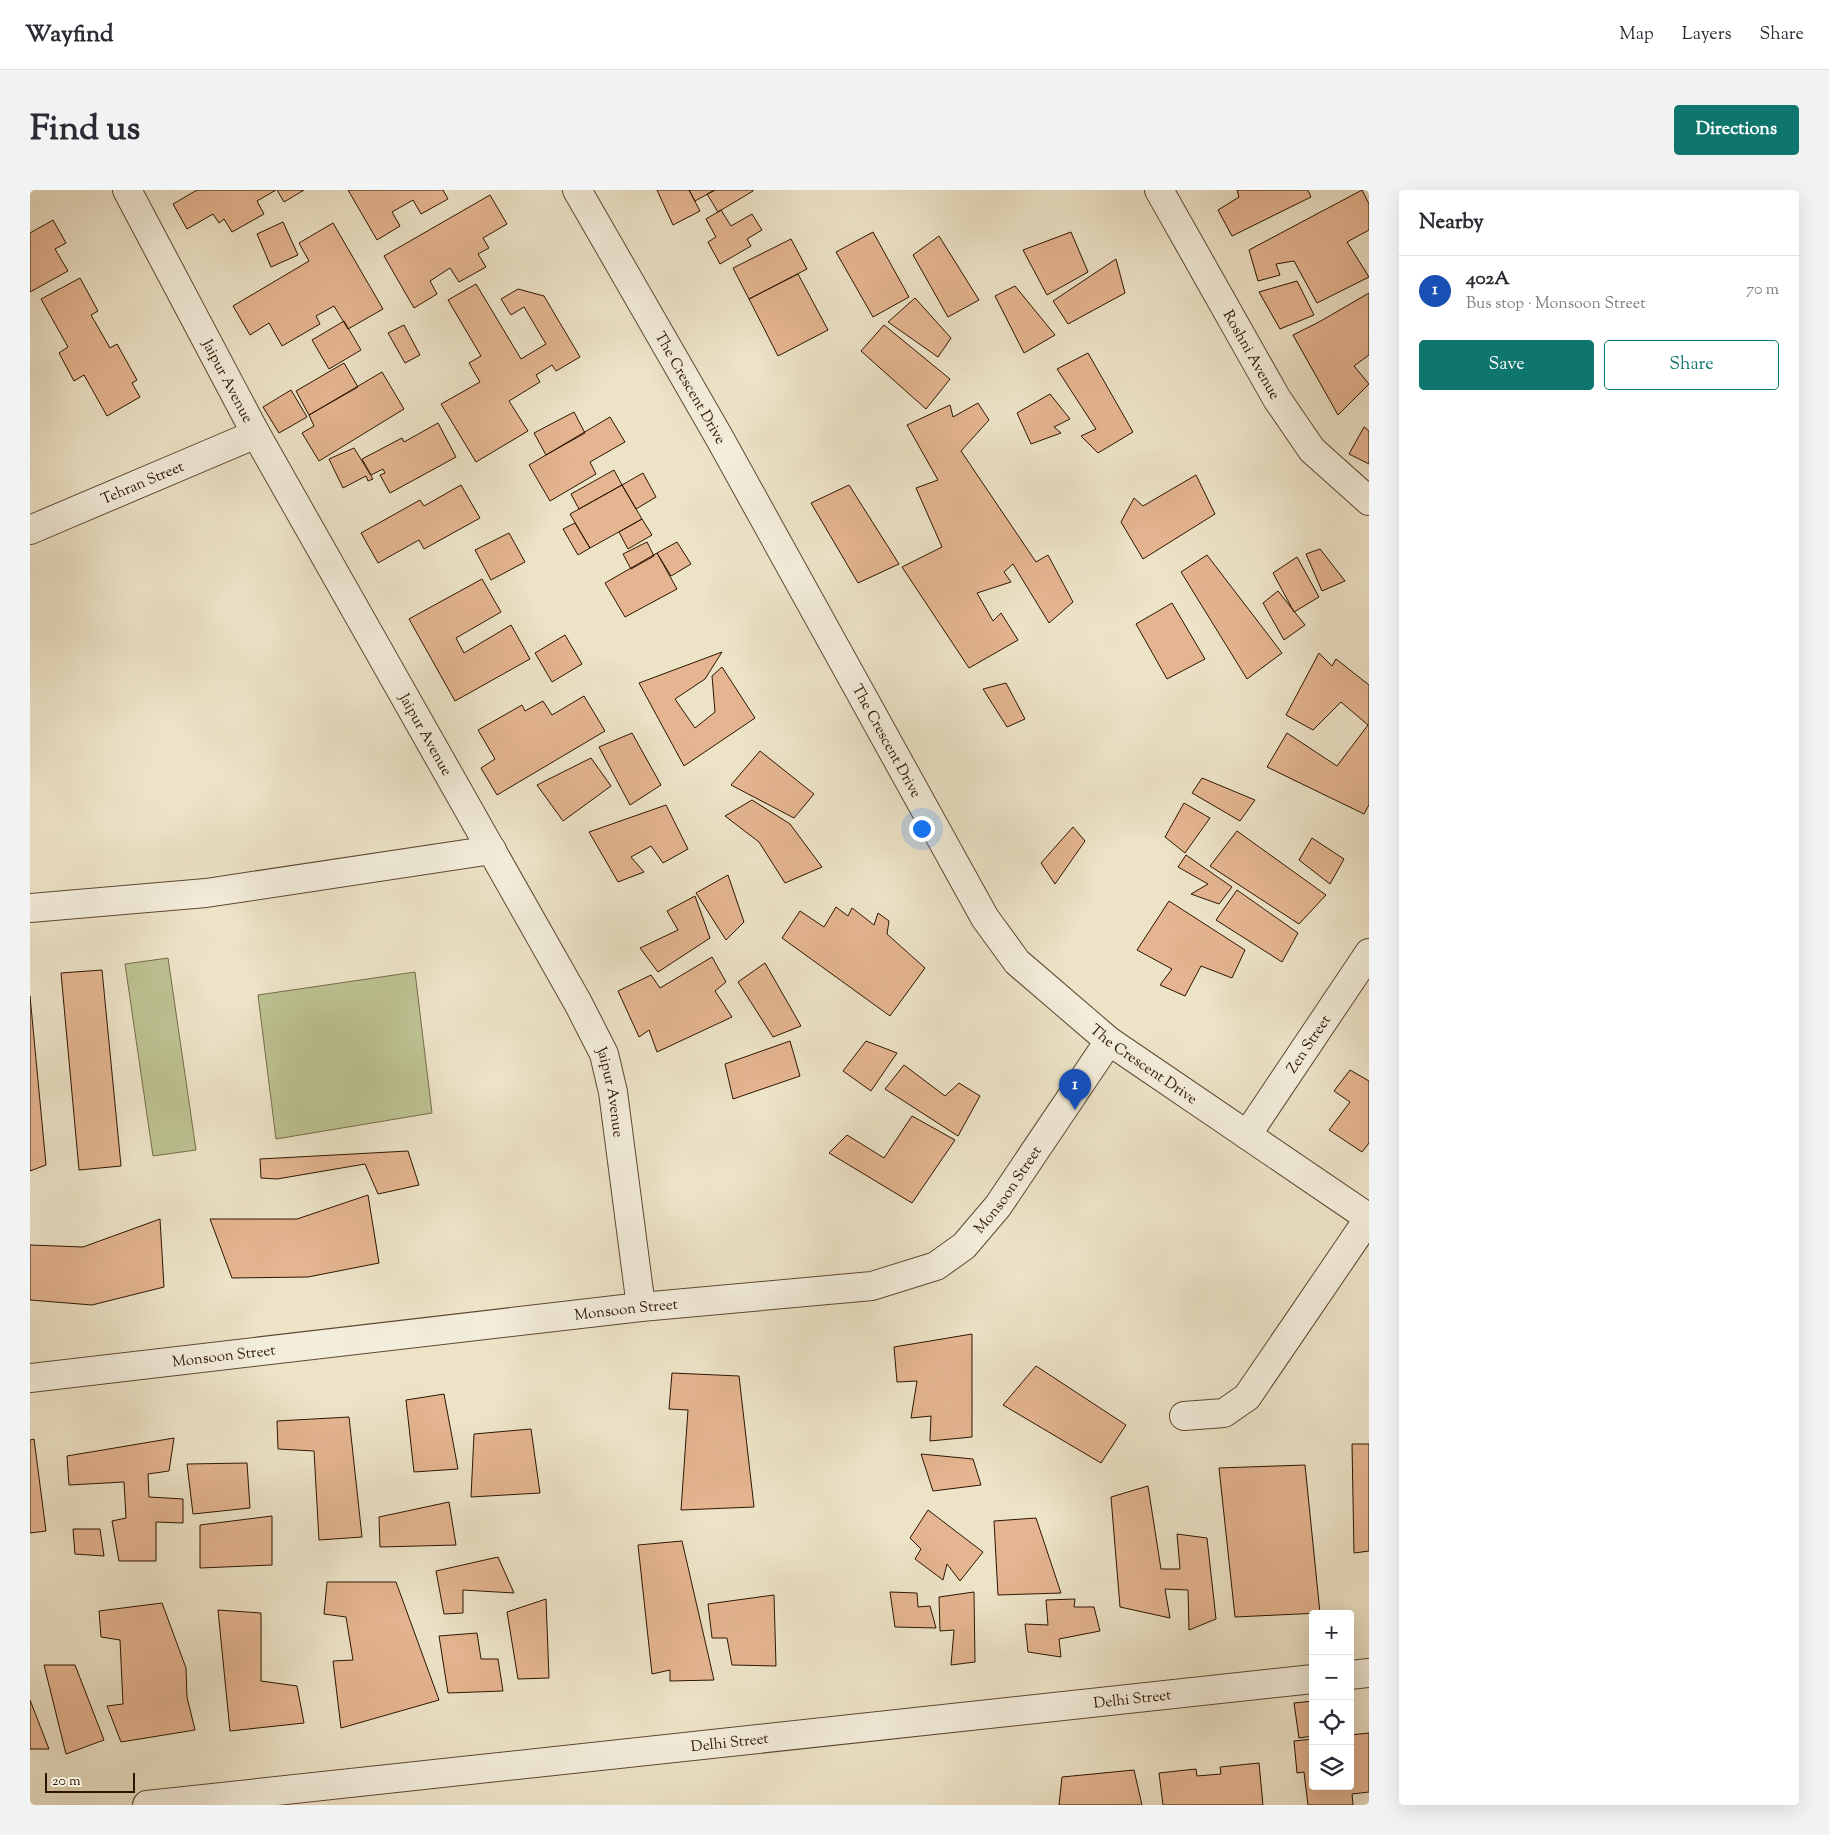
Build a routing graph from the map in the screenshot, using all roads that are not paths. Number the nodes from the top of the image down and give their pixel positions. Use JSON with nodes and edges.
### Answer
{"nodes":[{"id":1,"x":127,"y":190,"type":"edge"},
{"id":2,"x":577,"y":190,"type":"edge"},
{"id":3,"x":1159,"y":190,"type":"edge"},
{"id":4,"x":256,"y":434,"type":"junction"},
{"id":5,"x":1369,"y":501,"type":"edge"},
{"id":6,"x":30,"y":530,"type":"edge"},
{"id":7,"x":492,"y":850,"type":"junction"},
{"id":8,"x":30,"y":908,"type":"edge"},
{"id":9,"x":1369,"y":953,"type":"edge"},
{"id":10,"x":1109,"y":1041,"type":"junction"},
{"id":11,"x":1247,"y":1135,"type":"junction"},
{"id":12,"x":1369,"y":1218,"type":"edge"},
{"id":13,"x":641,"y":1307,"type":"junction"},
{"id":14,"x":30,"y":1378,"type":"edge"},
{"id":15,"x":1184,"y":1416,"type":"dead end"},
{"id":16,"x":1369,"y":1673,"type":"edge"},
{"id":17,"x":1354,"y":1675,"type":"edge"},
{"id":18,"x":1309,"y":1679,"type":"edge"},
{"id":19,"x":146,"y":1805,"type":"edge"}],
"edges":[{"from":1,"to":4,"type":"street","name":"Jaipur Avenue"},
{"from":2,"to":10,"type":"street","name":"The Crescent Drive"},
{"from":3,"to":5,"type":"street","name":"Roshni Avenue"},
{"from":4,"to":6,"type":"street","name":"Tehran Street"},
{"from":4,"to":7,"type":"street","name":"Jaipur Avenue"},
{"from":7,"to":8,"type":"street"},
{"from":7,"to":13,"type":"street","name":"Jaipur Avenue"},
{"from":9,"to":11,"type":"street","name":"Zen Street"},
{"from":10,"to":11,"type":"street","name":"The Crescent Drive"},
{"from":10,"to":13,"type":"street","name":"Monsoon Street"},
{"from":11,"to":12,"type":"street","name":"The Crescent Drive"},
{"from":12,"to":15,"type":"street"},
{"from":13,"to":14,"type":"street","name":"Monsoon Street"},
{"from":16,"to":17,"type":"street"},
{"from":18,"to":19,"type":"street","name":"Delhi Street"}]}
